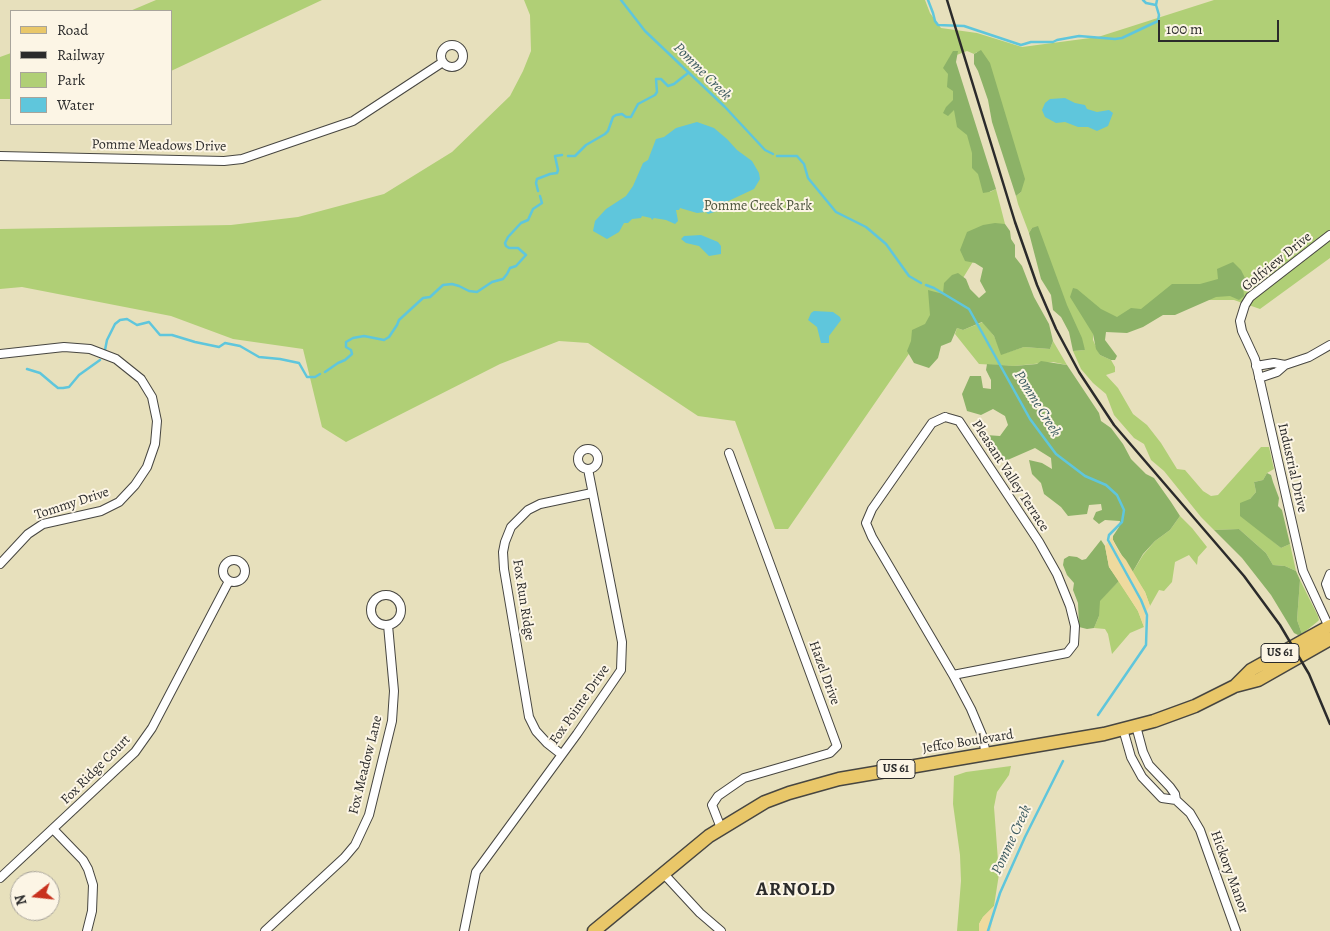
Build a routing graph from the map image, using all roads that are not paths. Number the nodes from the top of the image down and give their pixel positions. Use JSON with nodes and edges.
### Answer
{"nodes":[{"id":1,"x":443,"y":62,"type":"dead end"},
{"id":2,"x":0,"y":156,"type":"edge"},
{"id":3,"x":1330,"y":235,"type":"edge"},
{"id":4,"x":1242,"y":311,"type":"joint"},
{"id":5,"x":1330,"y":345,"type":"edge"},
{"id":6,"x":0,"y":354,"type":"edge"},
{"id":7,"x":1271,"y":363,"type":"junction"},
{"id":8,"x":1256,"y":366,"type":"junction"},
{"id":9,"x":1285,"y":366,"type":"junction"},
{"id":10,"x":1273,"y":374,"type":"junction"},
{"id":11,"x":1259,"y":378,"type":"junction"},
{"id":12,"x":729,"y":453,"type":"dead end"},
{"id":13,"x":588,"y":469,"type":"dead end"},
{"id":14,"x":592,"y":493,"type":"junction"},
{"id":15,"x":0,"y":564,"type":"edge"},
{"id":16,"x":1330,"y":574,"type":"edge"},
{"id":17,"x":229,"y":581,"type":"dead end"},
{"id":18,"x":1330,"y":595,"type":"edge"},
{"id":19,"x":388,"y":625,"type":"junction"},
{"id":20,"x":1330,"y":631,"type":"edge"},
{"id":21,"x":953,"y":675,"type":"junction"},
{"id":22,"x":1136,"y":726,"type":"junction"},
{"id":23,"x":1123,"y":730,"type":"junction"},
{"id":24,"x":562,"y":754,"type":"junction"},
{"id":25,"x":986,"y":754,"type":"junction"},
{"id":26,"x":1176,"y":800,"type":"junction"},
{"id":27,"x":721,"y":828,"type":"junction"},
{"id":28,"x":53,"y":829,"type":"junction"},
{"id":29,"x":663,"y":873,"type":"junction"},
{"id":30,"x":0,"y":878,"type":"edge"},
{"id":31,"x":87,"y":931,"type":"edge"},
{"id":32,"x":265,"y":931,"type":"edge"},
{"id":33,"x":464,"y":931,"type":"edge"},
{"id":34,"x":594,"y":931,"type":"edge"},
{"id":35,"x":721,"y":931,"type":"edge"},
{"id":36,"x":1236,"y":931,"type":"edge"}],
"edges":[{"from":1,"to":2,"type":"street","name":"Pomme Meadows Drive"},
{"from":3,"to":4,"type":"street","name":"Golfview Drive"},
{"from":4,"to":8,"type":"street","name":"Industrial Drive"},
{"from":5,"to":9,"type":"street"},
{"from":6,"to":15,"type":"street","name":"Tommy Drive"},
{"from":7,"to":8,"type":"street"},
{"from":7,"to":9,"type":"street"},
{"from":7,"to":10,"type":"street"},
{"from":8,"to":11,"type":"street","name":"Industrial Drive"},
{"from":9,"to":10,"type":"street"},
{"from":10,"to":11,"type":"street"},
{"from":11,"to":20,"type":"street","name":"Industrial Drive"},
{"from":12,"to":27,"type":"street","name":"Hazel Drive"},
{"from":13,"to":14,"type":"street","name":"Fox Pointe Drive"},
{"from":14,"to":24,"type":"street","name":"Fox Pointe Drive"},
{"from":14,"to":24,"type":"street","name":"Fox Run Ridge"},
{"from":16,"to":18,"type":"street"},
{"from":17,"to":28,"type":"street","name":"Fox Ridge Court"},
{"from":19,"to":19,"type":"street"},
{"from":19,"to":32,"type":"street","name":"Fox Meadow Lane"},
{"from":20,"to":22,"type":"main road","name":"Jeffco Boulevard","number":"US 61"},
{"from":21,"to":21,"type":"street","name":"Pleasant Valley Terrace"},
{"from":21,"to":25,"type":"street","name":"Pleasant Valley Terrace"},
{"from":22,"to":23,"type":"main road","name":"Jeffco Boulevard","number":"US 61"},
{"from":22,"to":26,"type":"street","name":"Hickory Manor"},
{"from":23,"to":25,"type":"main road","name":"Jeffco Boulevard","number":"US 61"},
{"from":23,"to":26,"type":"street","name":"Hickory Manor"},
{"from":24,"to":33,"type":"street","name":"Fox Pointe Drive"},
{"from":25,"to":27,"type":"main road","name":"Jeffco Boulevard","number":"US 61"},
{"from":26,"to":36,"type":"street","name":"Hickory Manor"},
{"from":27,"to":29,"type":"main road","name":"Jeffco Boulevard","number":"US 61"},
{"from":28,"to":30,"type":"street","name":"Fox Ridge Court"},
{"from":28,"to":31,"type":"street"},
{"from":29,"to":34,"type":"main road","name":"Jeffco Boulevard","number":"US 61"},
{"from":29,"to":35,"type":"street"}]}
